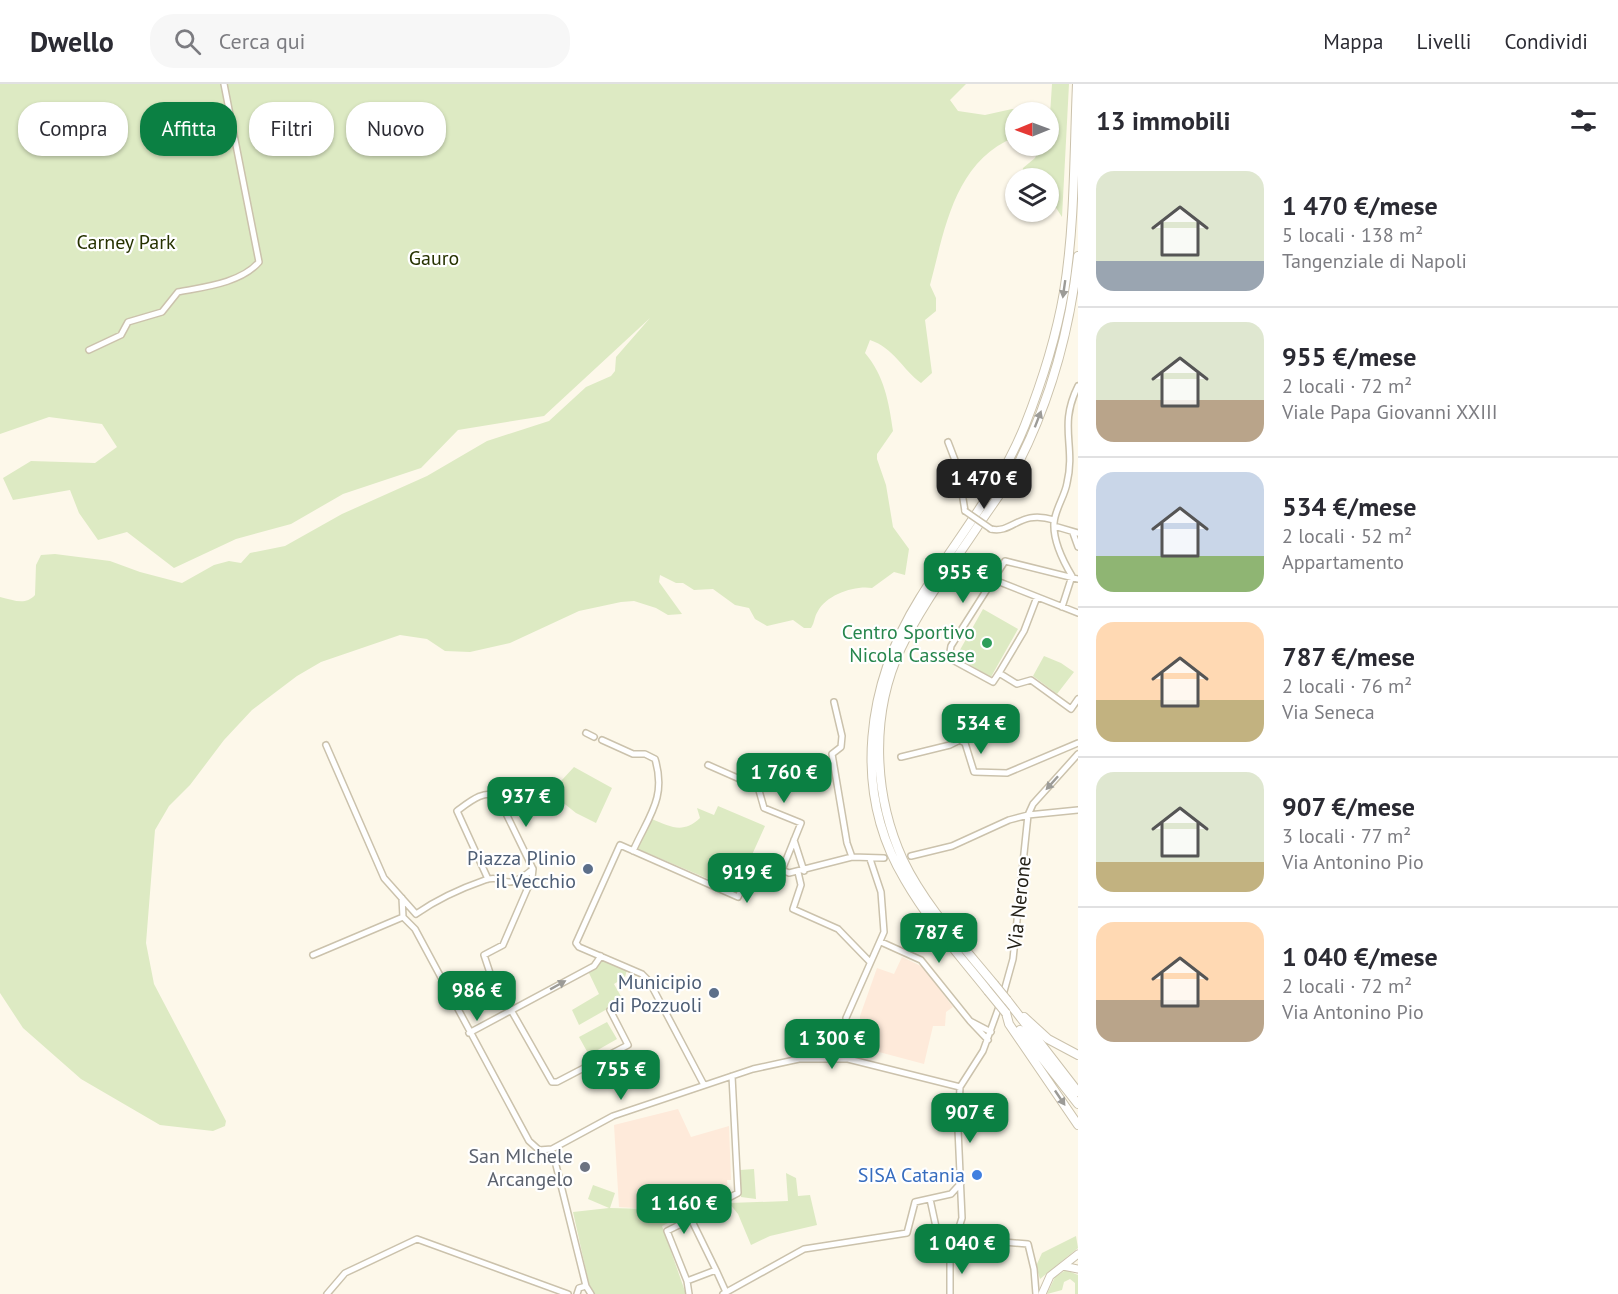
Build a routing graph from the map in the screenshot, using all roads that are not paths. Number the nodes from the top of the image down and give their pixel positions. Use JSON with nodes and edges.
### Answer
{"nodes":[{"id":1,"x":224,"y":84,"type":"edge"},
{"id":2,"x":1077,"y":84,"type":"edge"},
{"id":3,"x":1078,"y":256,"type":"edge"},
{"id":4,"x":89,"y":350,"type":"dead end"},
{"id":5,"x":1078,"y":386,"type":"edge"},
{"id":6,"x":948,"y":442,"type":"dead end"},
{"id":7,"x":1054,"y":523,"type":"junction"},
{"id":8,"x":1076,"y":533,"type":"edge"},
{"id":9,"x":1078,"y":547,"type":"edge"},
{"id":10,"x":1072,"y":576,"type":"junction"},
{"id":11,"x":992,"y":579,"type":"junction"},
{"id":12,"x":1078,"y":579,"type":"edge"},
{"id":13,"x":1037,"y":597,"type":"junction"},
{"id":14,"x":1062,"y":607,"type":"junction"},
{"id":15,"x":1078,"y":613,"type":"edge"},
{"id":16,"x":999,"y":673,"type":"junction"},
{"id":17,"x":1078,"y":699,"type":"edge"},
{"id":18,"x":834,"y":702,"type":"dead end"},
{"id":19,"x":586,"y":734,"type":"dead end"},
{"id":20,"x":594,"y":737,"type":"dead end"},
{"id":21,"x":602,"y":740,"type":"dead end"},
{"id":22,"x":1078,"y":743,"type":"edge"},
{"id":23,"x":326,"y":746,"type":"dead end"},
{"id":24,"x":1078,"y":754,"type":"edge"},
{"id":25,"x":901,"y":758,"type":"dead end"},
{"id":26,"x":708,"y":765,"type":"dead end"},
{"id":27,"x":1078,"y":810,"type":"edge"},
{"id":28,"x":1028,"y":815,"type":"junction"},
{"id":29,"x":794,"y":840,"type":"junction"},
{"id":30,"x":633,"y":851,"type":"junction"},
{"id":31,"x":911,"y":856,"type":"dead end"},
{"id":32,"x":852,"y":857,"type":"junction"},
{"id":33,"x":884,"y":858,"type":"dead end"},
{"id":34,"x":870,"y":859,"type":"junction"},
{"id":35,"x":532,"y":869,"type":"junction"},
{"id":36,"x":782,"y":870,"type":"junction"},
{"id":37,"x":801,"y":871,"type":"junction"},
{"id":38,"x":488,"y":879,"type":"junction"},
{"id":39,"x":402,"y":898,"type":"junction"},
{"id":40,"x":416,"y":914,"type":"junction"},
{"id":41,"x":403,"y":917,"type":"junction"},
{"id":42,"x":415,"y":929,"type":"junction"},
{"id":43,"x":881,"y":942,"type":"junction"},
{"id":44,"x":313,"y":955,"type":"dead end"},
{"id":45,"x":602,"y":956,"type":"junction"},
{"id":46,"x":870,"y":962,"type":"junction"},
{"id":47,"x":492,"y":979,"type":"dead end"},
{"id":48,"x":991,"y":988,"type":"junction"},
{"id":49,"x":1007,"y":1000,"type":"junction"},
{"id":50,"x":512,"y":1010,"type":"junction"},
{"id":51,"x":610,"y":1010,"type":"dead end"},
{"id":52,"x":1006,"y":1013,"type":"junction"},
{"id":53,"x":970,"y":1021,"type":"junction"},
{"id":54,"x":991,"y":1032,"type":"junction"},
{"id":55,"x":470,"y":1033,"type":"junction"},
{"id":56,"x":988,"y":1040,"type":"junction"},
{"id":57,"x":1078,"y":1054,"type":"edge"},
{"id":58,"x":848,"y":1059,"type":"junction"},
{"id":59,"x":732,"y":1076,"type":"junction"},
{"id":60,"x":704,"y":1085,"type":"junction"},
{"id":61,"x":960,"y":1086,"type":"junction"},
{"id":62,"x":1078,"y":1092,"type":"edge"},
{"id":63,"x":1078,"y":1104,"type":"edge"},
{"id":64,"x":1078,"y":1125,"type":"edge"},
{"id":65,"x":552,"y":1149,"type":"junction"},
{"id":66,"x":961,"y":1182,"type":"junction"},
{"id":67,"x":951,"y":1194,"type":"junction"},
{"id":68,"x":930,"y":1199,"type":"junction"},
{"id":69,"x":962,"y":1202,"type":"junction"},
{"id":70,"x":696,"y":1215,"type":"dead end"},
{"id":71,"x":961,"y":1227,"type":"junction"},
{"id":72,"x":937,"y":1231,"type":"junction"},
{"id":73,"x":958,"y":1238,"type":"junction"},
{"id":74,"x":1078,"y":1254,"type":"edge"},
{"id":75,"x":950,"y":1256,"type":"junction"},
{"id":76,"x":1062,"y":1266,"type":"junction"},
{"id":77,"x":1078,"y":1269,"type":"edge"},
{"id":78,"x":716,"y":1270,"type":"junction"},
{"id":79,"x":687,"y":1281,"type":"junction"},
{"id":80,"x":586,"y":1286,"type":"junction"},
{"id":81,"x":724,"y":1293,"type":"edge"},
{"id":82,"x":327,"y":1294,"type":"edge"},
{"id":83,"x":568,"y":1294,"type":"edge"},
{"id":84,"x":577,"y":1294,"type":"edge"},
{"id":85,"x":591,"y":1294,"type":"edge"},
{"id":86,"x":689,"y":1294,"type":"edge"},
{"id":87,"x":950,"y":1294,"type":"edge"},
{"id":88,"x":1036,"y":1294,"type":"edge"},
{"id":89,"x":1042,"y":1294,"type":"edge"}],
"edges":[{"from":1,"to":4,"type":"street"},
{"from":2,"to":48,"type":"highway","one_way":true},
{"from":48,"to":3,"type":"highway","one_way":true},
{"from":5,"to":7,"type":"street"},
{"from":6,"to":7,"type":"street","bridge":true},
{"from":7,"to":8,"type":"street"},
{"from":7,"to":10,"type":"street"},
{"from":8,"to":9,"type":"street"},
{"from":10,"to":11,"type":"street"},
{"from":10,"to":12,"type":"street"},
{"from":10,"to":14,"type":"street"},
{"from":11,"to":13,"type":"street"},
{"from":11,"to":16,"type":"street"},
{"from":13,"to":14,"type":"street"},
{"from":13,"to":16,"type":"street"},
{"from":14,"to":15,"type":"street"},
{"from":16,"to":17,"type":"street"},
{"from":18,"to":32,"type":"street"},
{"from":19,"to":20,"type":"street"},
{"from":21,"to":30,"type":"street"},
{"from":22,"to":25,"type":"street"},
{"from":23,"to":39,"type":"street"},
{"from":24,"to":28,"type":"street","one_way":true},
{"from":26,"to":29,"type":"street"},
{"from":27,"to":28,"type":"street"},
{"from":28,"to":31,"type":"street"},
{"from":28,"to":54,"type":"street","name":"Via Nerone"},
{"from":29,"to":36,"type":"street"},
{"from":29,"to":37,"type":"street"},
{"from":30,"to":36,"type":"street"},
{"from":30,"to":45,"type":"street"},
{"from":32,"to":34,"type":"street"},
{"from":32,"to":37,"type":"street"},
{"from":33,"to":34,"type":"street"},
{"from":34,"to":43,"type":"street"},
{"from":35,"to":38,"type":"street"},
{"from":35,"to":38,"type":"street"},
{"from":35,"to":47,"type":"street"},
{"from":36,"to":37,"type":"street"},
{"from":37,"to":46,"type":"street"},
{"from":38,"to":40,"type":"street"},
{"from":39,"to":40,"type":"street"},
{"from":39,"to":41,"type":"street"},
{"from":40,"to":42,"type":"street"},
{"from":41,"to":42,"type":"street"},
{"from":41,"to":44,"type":"street"},
{"from":42,"to":55,"type":"street"},
{"from":43,"to":46,"type":"street"},
{"from":43,"to":53,"type":"street"},
{"from":50,"to":45,"type":"street","one_way":true},
{"from":45,"to":60,"type":"street"},
{"from":46,"to":58,"type":"street"},
{"from":48,"to":49,"type":"highway","bridge":true},
{"from":48,"to":52,"type":"highway","bridge":true},
{"from":49,"to":57,"type":"highway"},
{"from":49,"to":62,"type":"highway"},
{"from":50,"to":51,"type":"street"},
{"from":50,"to":55,"type":"street"},
{"from":52,"to":63,"type":"highway"},
{"from":52,"to":64,"type":"highway","one_way":true},
{"from":53,"to":54,"type":"street"},
{"from":53,"to":56,"type":"street"},
{"from":54,"to":56,"type":"street","name":"Via Nerone"},
{"from":55,"to":65,"type":"street"},
{"from":56,"to":61,"type":"street","name":"Via Nerone"},
{"from":58,"to":59,"type":"street"},
{"from":58,"to":61,"type":"street"},
{"from":59,"to":60,"type":"street"},
{"from":59,"to":70,"type":"street"},
{"from":60,"to":65,"type":"street"},
{"from":61,"to":66,"type":"street"},
{"from":65,"to":80,"type":"street"},
{"from":66,"to":67,"type":"street"},
{"from":66,"to":69,"type":"street"},
{"from":67,"to":68,"type":"street"},
{"from":67,"to":69,"type":"street"},
{"from":68,"to":72,"type":"street"},
{"from":68,"to":81,"type":"street"},
{"from":69,"to":71,"type":"street"},
{"from":71,"to":72,"type":"street"},
{"from":71,"to":73,"type":"street"},
{"from":72,"to":73,"type":"street"},
{"from":72,"to":75,"type":"street"},
{"from":73,"to":75,"type":"street"},
{"from":73,"to":88,"type":"street"},
{"from":74,"to":76,"type":"main road"},
{"from":75,"to":87,"type":"street"},
{"from":76,"to":77,"type":"main road"},
{"from":76,"to":89,"type":"main road"},
{"from":78,"to":79,"type":"street"},
{"from":78,"to":79,"type":"street"},
{"from":78,"to":81,"type":"street"},
{"from":79,"to":86,"type":"street"},
{"from":80,"to":84,"type":"street"},
{"from":80,"to":85,"type":"street"},
{"from":82,"to":83,"type":"street"}]}
